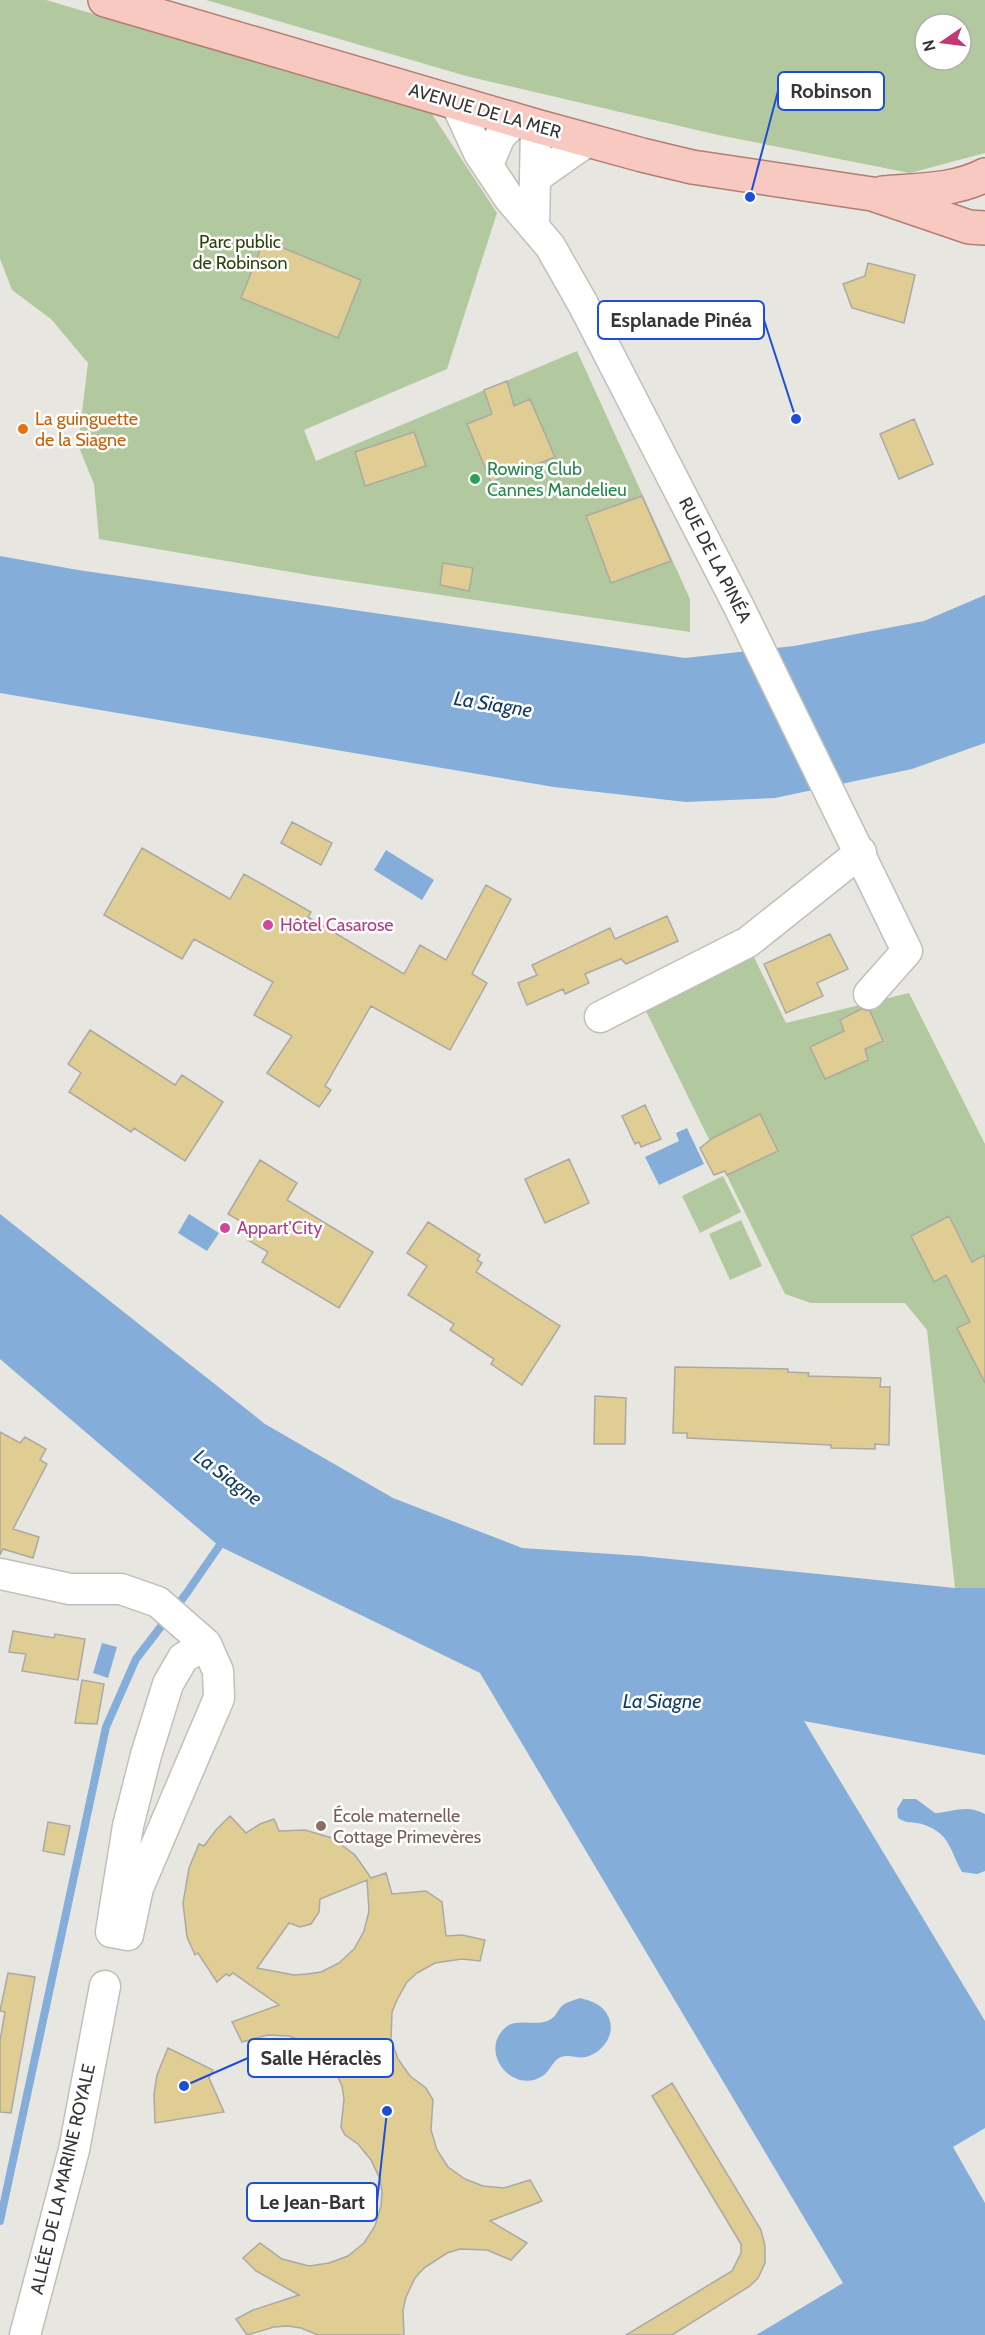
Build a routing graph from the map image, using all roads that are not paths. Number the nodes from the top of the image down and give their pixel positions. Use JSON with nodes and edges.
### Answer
{"nodes":[{"id":1,"x":105,"y":0,"type":"edge"},
{"id":2,"x":456,"y":103,"type":"junction"},
{"id":3,"x":526,"y":123,"type":"junction"},
{"id":4,"x":589,"y":140,"type":"junction"},
{"id":5,"x":488,"y":165,"type":"junction"},
{"id":6,"x":985,"y":175,"type":"edge"},
{"id":7,"x":536,"y":178,"type":"junction"},
{"id":8,"x":872,"y":194,"type":"junction"},
{"id":9,"x":534,"y":226,"type":"junction"},
{"id":10,"x":985,"y":228,"type":"edge"},
{"id":11,"x":861,"y":852,"type":"junction"},
{"id":12,"x":869,"y":994,"type":"dead end"},
{"id":13,"x":600,"y":1017,"type":"dead end"},
{"id":14,"x":0,"y":1574,"type":"edge"},
{"id":15,"x":206,"y":1644,"type":"junction"},
{"id":16,"x":105,"y":1986,"type":"dead end"},
{"id":17,"x":25,"y":2335,"type":"edge"}],
"edges":[{"from":1,"to":2,"type":"main road","name":"AVENUE DE LA MER"},
{"from":2,"to":3,"type":"main road","name":"AVENUE DE LA MER"},
{"from":2,"to":5,"type":"street","name":"RUE DE LA PINÉA"},
{"from":3,"to":4,"type":"main road","name":"AVENUE DE LA MER"},
{"from":3,"to":5,"type":"street"},
{"from":3,"to":7,"type":"street"},
{"from":4,"to":7,"type":"street"},
{"from":4,"to":8,"type":"main road","name":"AVENUE DE LA MER"},
{"from":5,"to":9,"type":"street","name":"RUE DE LA PINÉA"},
{"from":6,"to":8,"type":"main road","name":"AVENUE DE LA MER"},
{"from":7,"to":9,"type":"street"},
{"from":8,"to":10,"type":"main road","name":"AVENUE DE LA MER"},
{"from":9,"to":11,"type":"street","name":"RUE DE LA PINÉA"},
{"from":11,"to":12,"type":"street","name":"RUE DE LA PINÉA"},
{"from":11,"to":13,"type":"street"},
{"from":14,"to":15,"type":"street"},
{"from":15,"to":15,"type":"street"},
{"from":16,"to":17,"type":"street","name":"ALLÉE DE LA MARINE ROYALE"}]}
